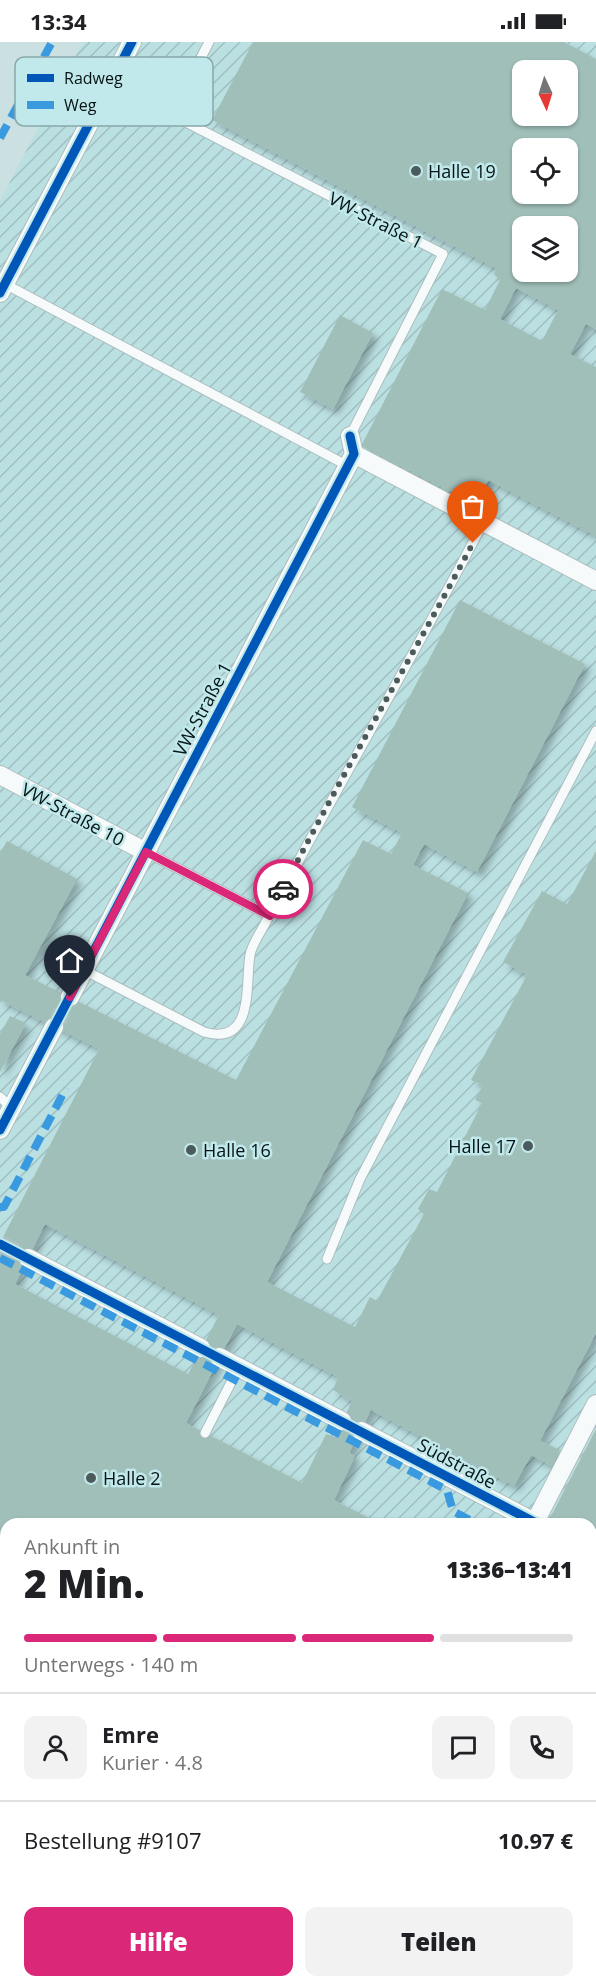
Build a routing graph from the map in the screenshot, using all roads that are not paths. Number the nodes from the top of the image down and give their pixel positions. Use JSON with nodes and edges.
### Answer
{"nodes":[{"id":1,"x":132,"y":42,"type":"edge"},
{"id":2,"x":209,"y":42,"type":"edge"},
{"id":3,"x":124,"y":57,"type":"edge"},
{"id":4,"x":201,"y":57,"type":"edge"},
{"id":5,"x":88,"y":126,"type":"edge"},
{"id":6,"x":193,"y":126,"type":"edge"},
{"id":7,"x":2,"y":289,"type":"edge"},
{"id":8,"x":350,"y":436,"type":"joint"},
{"id":9,"x":351,"y":460,"type":"junction"},
{"id":10,"x":483,"y":523,"type":"junction"},
{"id":11,"x":596,"y":581,"type":"edge"},
{"id":12,"x":596,"y":731,"type":"edge"},
{"id":13,"x":0,"y":775,"type":"edge"},
{"id":14,"x":146,"y":852,"type":"junction"},
{"id":15,"x":270,"y":916,"type":"junction"},
{"id":16,"x":84,"y":970,"type":"junction"},
{"id":17,"x":70,"y":997,"type":"tunnel mouth"},
{"id":18,"x":54,"y":1027,"type":"tunnel mouth"},
{"id":19,"x":6,"y":1102,"type":"edge"},
{"id":20,"x":0,"y":1130,"type":"edge"},
{"id":21,"x":28,"y":1258,"type":"tunnel mouth"},
{"id":22,"x":327,"y":1259,"type":"dead end"},
{"id":23,"x":201,"y":1348,"type":"dead end"},
{"id":24,"x":219,"y":1357,"type":"dead end"},
{"id":25,"x":238,"y":1367,"type":"junction"},
{"id":26,"x":596,"y":1404,"type":"edge"},
{"id":27,"x":342,"y":1421,"type":"dead end"},
{"id":28,"x":361,"y":1431,"type":"dead end"},
{"id":29,"x":205,"y":1433,"type":"dead end"},
{"id":30,"x":526,"y":1518,"type":"edge"},
{"id":31,"x":539,"y":1518,"type":"edge"}],
"edges":[{"from":1,"to":3,"type":"street"},
{"from":2,"to":4,"type":"lane","name":"VW-Straße 1"},
{"from":5,"to":7,"type":"street"},
{"from":6,"to":8,"type":"lane","name":"VW-Straße 1"},
{"from":7,"to":9,"type":"lane"},
{"from":8,"to":9,"type":"street","name":"VW-Straße 1"},
{"from":9,"to":10,"type":"street"},
{"from":9,"to":14,"type":"street","name":"VW-Straße 1"},
{"from":10,"to":11,"type":"street"},
{"from":10,"to":15,"type":"lane"},
{"from":12,"to":22,"type":"lane"},
{"from":13,"to":14,"type":"street","name":"VW-Straße 10"},
{"from":14,"to":15,"type":"lane"},
{"from":14,"to":16,"type":"street","name":"VW-Straße 1"},
{"from":15,"to":16,"type":"lane"},
{"from":16,"to":17,"type":"street","name":"VW-Straße 1"},
{"from":18,"to":19,"type":"street"},
{"from":19,"to":20,"type":"street"},
{"from":21,"to":23,"type":"street"},
{"from":24,"to":25,"type":"street"},
{"from":25,"to":27,"type":"street"},
{"from":25,"to":29,"type":"lane"},
{"from":26,"to":31,"type":"street"},
{"from":28,"to":30,"type":"street","name":"Südstraße"}]}
